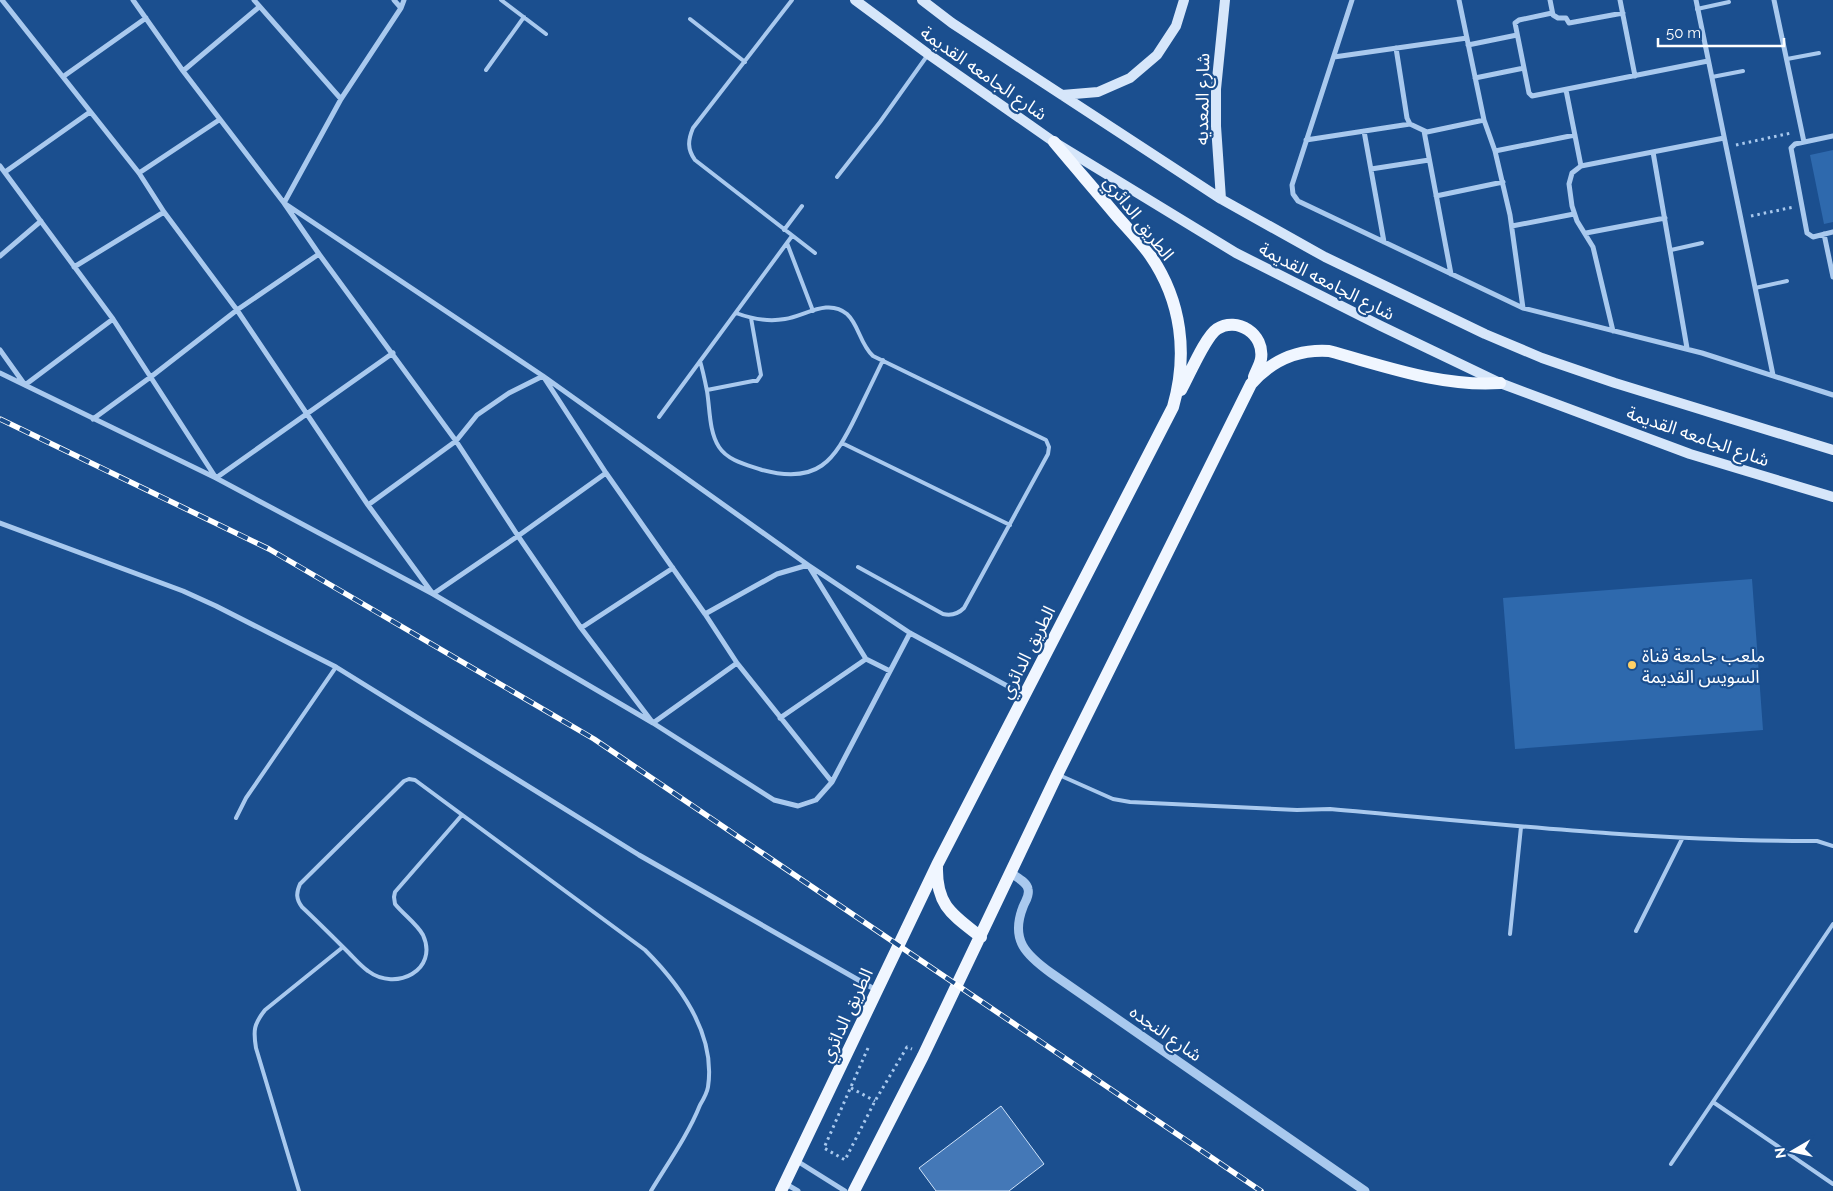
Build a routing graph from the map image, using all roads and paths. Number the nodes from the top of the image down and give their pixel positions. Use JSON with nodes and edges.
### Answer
{"nodes":[{"id":1,"x":2,"y":0,"type":"edge"},
{"id":2,"x":133,"y":0,"type":"edge"},
{"id":3,"x":254,"y":0,"type":"edge"},
{"id":4,"x":394,"y":0,"type":"edge"},
{"id":5,"x":404,"y":0,"type":"edge"},
{"id":6,"x":501,"y":0,"type":"edge"},
{"id":7,"x":792,"y":0,"type":"edge"},
{"id":8,"x":855,"y":0,"type":"edge"},
{"id":9,"x":922,"y":0,"type":"edge"},
{"id":10,"x":1184,"y":0,"type":"edge"},
{"id":11,"x":1224,"y":0,"type":"edge"},
{"id":12,"x":1352,"y":0,"type":"edge"},
{"id":13,"x":1459,"y":0,"type":"edge"},
{"id":14,"x":1550,"y":0,"type":"edge"},
{"id":15,"x":1620,"y":0,"type":"edge"},
{"id":16,"x":1696,"y":0,"type":"edge"},
{"id":17,"x":1774,"y":0,"type":"edge"},
{"id":18,"x":1729,"y":2,"type":"dead end"},
{"id":19,"x":260,"y":7,"type":"junction"},
{"id":20,"x":400,"y":8,"type":"junction"},
{"id":21,"x":1697,"y":9,"type":"junction"},
{"id":22,"x":1552,"y":13,"type":"junction"},
{"id":23,"x":1623,"y":13,"type":"junction"},
{"id":24,"x":524,"y":17,"type":"junction"},
{"id":25,"x":146,"y":18,"type":"junction"},
{"id":26,"x":690,"y":19,"type":"dead end"},
{"id":27,"x":546,"y":34,"type":"dead end"},
{"id":28,"x":1517,"y":35,"type":"junction"},
{"id":29,"x":1467,"y":38,"type":"junction"},
{"id":30,"x":1468,"y":45,"type":"junction"},
{"id":31,"x":1396,"y":48,"type":"junction"},
{"id":32,"x":1819,"y":53,"type":"dead end"},
{"id":33,"x":928,"y":54,"type":"junction"},
{"id":34,"x":1334,"y":57,"type":"junction"},
{"id":35,"x":1787,"y":59,"type":"junction"},
{"id":36,"x":1708,"y":61,"type":"junction"},
{"id":37,"x":745,"y":62,"type":"junction"},
{"id":38,"x":1524,"y":68,"type":"junction"},
{"id":39,"x":486,"y":70,"type":"dead end"},
{"id":40,"x":183,"y":71,"type":"junction"},
{"id":41,"x":1743,"y":71,"type":"dead end"},
{"id":42,"x":64,"y":76,"type":"junction"},
{"id":43,"x":1636,"y":76,"type":"junction"},
{"id":44,"x":1712,"y":77,"type":"junction"},
{"id":45,"x":1475,"y":78,"type":"junction"},
{"id":46,"x":1566,"y":90,"type":"junction"},
{"id":47,"x":1062,"y":96,"type":"junction"},
{"id":48,"x":341,"y":99,"type":"junction"},
{"id":49,"x":90,"y":112,"type":"junction"},
{"id":50,"x":219,"y":120,"type":"junction"},
{"id":51,"x":1484,"y":120,"type":"junction"},
{"id":52,"x":1410,"y":124,"type":"junction"},
{"id":53,"x":1364,"y":131,"type":"junction"},
{"id":54,"x":1424,"y":131,"type":"junction"},
{"id":55,"x":1802,"y":131,"type":"junction"},
{"id":56,"x":1575,"y":135,"type":"junction"},
{"id":57,"x":1833,"y":136,"type":"edge"},
{"id":58,"x":1724,"y":138,"type":"junction"},
{"id":59,"x":1306,"y":140,"type":"junction"},
{"id":60,"x":1054,"y":142,"type":"junction"},
{"id":61,"x":1804,"y":142,"type":"junction"},
{"id":62,"x":1726,"y":147,"type":"junction"},
{"id":63,"x":1495,"y":151,"type":"junction"},
{"id":64,"x":1653,"y":152,"type":"junction"},
{"id":65,"x":1429,"y":160,"type":"junction"},
{"id":66,"x":0,"y":166,"type":"edge"},
{"id":67,"x":1581,"y":166,"type":"junction"},
{"id":68,"x":1370,"y":169,"type":"junction"},
{"id":69,"x":5,"y":172,"type":"junction"},
{"id":70,"x":139,"y":173,"type":"junction"},
{"id":71,"x":837,"y":177,"type":"dead end"},
{"id":72,"x":1503,"y":182,"type":"junction"},
{"id":73,"x":1436,"y":196,"type":"junction"},
{"id":74,"x":1221,"y":199,"type":"junction"},
{"id":75,"x":284,"y":203,"type":"junction"},
{"id":76,"x":1802,"y":205,"type":"junction"},
{"id":77,"x":802,"y":206,"type":"dead end"},
{"id":78,"x":164,"y":212,"type":"junction"},
{"id":79,"x":1574,"y":214,"type":"junction"},
{"id":80,"x":1665,"y":218,"type":"junction"},
{"id":81,"x":1740,"y":218,"type":"junction"},
{"id":82,"x":41,"y":222,"type":"junction"},
{"id":83,"x":1512,"y":226,"type":"junction"},
{"id":84,"x":784,"y":230,"type":"junction"},
{"id":85,"x":1833,"y":232,"type":"edge"},
{"id":86,"x":1586,"y":233,"type":"junction"},
{"id":87,"x":1824,"y":234,"type":"junction"},
{"id":88,"x":792,"y":236,"type":"junction"},
{"id":89,"x":1384,"y":242,"type":"junction"},
{"id":90,"x":787,"y":243,"type":"junction"},
{"id":91,"x":1702,"y":243,"type":"dead end"},
{"id":92,"x":1671,"y":250,"type":"junction"},
{"id":93,"x":319,"y":254,"type":"junction"},
{"id":94,"x":815,"y":254,"type":"dead end"},
{"id":95,"x":0,"y":256,"type":"edge"},
{"id":96,"x":74,"y":267,"type":"junction"},
{"id":97,"x":1451,"y":274,"type":"junction"},
{"id":98,"x":1833,"y":277,"type":"edge"},
{"id":99,"x":1787,"y":282,"type":"dead end"},
{"id":100,"x":1755,"y":288,"type":"junction"},
{"id":101,"x":1523,"y":308,"type":"junction"},
{"id":102,"x":238,"y":310,"type":"junction"},
{"id":103,"x":814,"y":311,"type":"junction"},
{"id":104,"x":736,"y":313,"type":"junction"},
{"id":105,"x":750,"y":318,"type":"junction"},
{"id":106,"x":113,"y":319,"type":"junction"},
{"id":107,"x":1614,"y":330,"type":"junction"},
{"id":108,"x":1687,"y":348,"type":"junction"},
{"id":109,"x":0,"y":350,"type":"edge"},
{"id":110,"x":393,"y":353,"type":"junction"},
{"id":111,"x":882,"y":360,"type":"junction"},
{"id":112,"x":700,"y":361,"type":"junction"},
{"id":113,"x":0,"y":373,"type":"edge"},
{"id":114,"x":1773,"y":375,"type":"junction"},
{"id":115,"x":152,"y":376,"type":"junction"},
{"id":116,"x":543,"y":376,"type":"junction"},
{"id":117,"x":1500,"y":383,"type":"junction"},
{"id":118,"x":25,"y":384,"type":"junction"},
{"id":119,"x":1251,"y":384,"type":"junction"},
{"id":120,"x":707,"y":390,"type":"junction"},
{"id":121,"x":1833,"y":395,"type":"edge"},
{"id":122,"x":1172,"y":408,"type":"junction"},
{"id":123,"x":306,"y":413,"type":"junction"},
{"id":124,"x":659,"y":417,"type":"dead end"},
{"id":125,"x":93,"y":419,"type":"junction"},
{"id":126,"x":456,"y":440,"type":"junction"},
{"id":127,"x":842,"y":443,"type":"junction"},
{"id":128,"x":1833,"y":450,"type":"edge"},
{"id":129,"x":606,"y":473,"type":"junction"},
{"id":130,"x":216,"y":478,"type":"junction"},
{"id":131,"x":1833,"y":497,"type":"edge"},
{"id":132,"x":368,"y":505,"type":"junction"},
{"id":133,"x":0,"y":523,"type":"edge"},
{"id":134,"x":1010,"y":525,"type":"junction"},
{"id":135,"x":518,"y":536,"type":"junction"},
{"id":136,"x":808,"y":565,"type":"junction"},
{"id":137,"x":858,"y":566,"type":"dead end"},
{"id":138,"x":673,"y":568,"type":"junction"},
{"id":139,"x":434,"y":594,"type":"junction"},
{"id":140,"x":705,"y":614,"type":"junction"},
{"id":141,"x":581,"y":628,"type":"junction"},
{"id":142,"x":910,"y":633,"type":"junction"},
{"id":143,"x":866,"y":659,"type":"junction"},
{"id":144,"x":737,"y":663,"type":"junction"},
{"id":145,"x":336,"y":667,"type":"junction"},
{"id":146,"x":890,"y":671,"type":"junction"},
{"id":147,"x":1024,"y":695,"type":"junction"},
{"id":148,"x":780,"y":718,"type":"junction"},
{"id":149,"x":653,"y":723,"type":"junction"},
{"id":150,"x":1057,"y":775,"type":"junction"},
{"id":151,"x":832,"y":782,"type":"junction"},
{"id":152,"x":462,"y":815,"type":"junction"},
{"id":153,"x":236,"y":818,"type":"dead end"},
{"id":154,"x":1521,"y":827,"type":"junction"},
{"id":155,"x":1682,"y":839,"type":"junction"},
{"id":156,"x":1833,"y":846,"type":"edge"},
{"id":157,"x":937,"y":865,"type":"junction"},
{"id":158,"x":1011,"y":873,"type":"junction"},
{"id":159,"x":1833,"y":924,"type":"edge"},
{"id":160,"x":1636,"y":931,"type":"dead end"},
{"id":161,"x":1510,"y":934,"type":"dead end"},
{"id":162,"x":981,"y":937,"type":"junction"},
{"id":163,"x":343,"y":947,"type":"junction"},
{"id":164,"x":877,"y":991,"type":"junction"},
{"id":165,"x":868,"y":1046,"type":"dead end"},
{"id":166,"x":924,"y":1056,"type":"junction"},
{"id":167,"x":851,"y":1088,"type":"junction"},
{"id":168,"x":875,"y":1101,"type":"junction"},
{"id":169,"x":1713,"y":1102,"type":"junction"},
{"id":170,"x":796,"y":1160,"type":"junction"},
{"id":171,"x":1671,"y":1164,"type":"dead end"},
{"id":172,"x":1833,"y":1184,"type":"edge"},
{"id":173,"x":783,"y":1187,"type":"edge"},
{"id":174,"x":299,"y":1191,"type":"edge"},
{"id":175,"x":651,"y":1191,"type":"edge"},
{"id":176,"x":798,"y":1191,"type":"edge"},
{"id":177,"x":845,"y":1191,"type":"edge"},
{"id":178,"x":854,"y":1191,"type":"edge"},
{"id":179,"x":1365,"y":1191,"type":"edge"}],
"edges":[{"from":1,"to":42,"type":"street"},
{"from":2,"to":25,"type":"street"},
{"from":3,"to":19,"type":"street"},
{"from":4,"to":20,"type":"street"},
{"from":5,"to":20,"type":"street"},
{"from":6,"to":24,"type":"lane"},
{"from":7,"to":37,"type":"lane"},
{"from":8,"to":33,"type":"main road","name":"شارع الجامعه القديمة"},
{"from":9,"to":47,"type":"main road","name":"شارع الجامعه القديمة"},
{"from":10,"to":47,"type":"main road"},
{"from":11,"to":74,"type":"main road","name":"شارع المعديه"},
{"from":12,"to":34,"type":"street"},
{"from":13,"to":29,"type":"street"},
{"from":14,"to":22,"type":"street"},
{"from":15,"to":23,"type":"street"},
{"from":16,"to":21,"type":"street"},
{"from":17,"to":35,"type":"street"},
{"from":18,"to":21,"type":"lane"},
{"from":19,"to":40,"type":"street"},
{"from":19,"to":48,"type":"street"},
{"from":20,"to":48,"type":"street"},
{"from":21,"to":36,"type":"street"},
{"from":22,"to":23,"type":"street"},
{"from":22,"to":28,"type":"street"},
{"from":23,"to":43,"type":"street"},
{"from":24,"to":27,"type":"lane"},
{"from":24,"to":39,"type":"lane"},
{"from":25,"to":40,"type":"street"},
{"from":25,"to":42,"type":"street"},
{"from":26,"to":37,"type":"lane"},
{"from":28,"to":30,"type":"street"},
{"from":28,"to":38,"type":"street"},
{"from":29,"to":30,"type":"street"},
{"from":29,"to":31,"type":"street"},
{"from":30,"to":45,"type":"street"},
{"from":31,"to":34,"type":"street"},
{"from":31,"to":52,"type":"street"},
{"from":32,"to":35,"type":"lane"},
{"from":33,"to":60,"type":"main road","name":"شارع الجامعه القديمة"},
{"from":33,"to":71,"type":"lane"},
{"from":34,"to":59,"type":"street"},
{"from":35,"to":55,"type":"street"},
{"from":36,"to":43,"type":"street"},
{"from":36,"to":44,"type":"street"},
{"from":37,"to":84,"type":"lane"},
{"from":38,"to":45,"type":"street"},
{"from":38,"to":46,"type":"street"},
{"from":40,"to":50,"type":"street"},
{"from":41,"to":44,"type":"lane"},
{"from":42,"to":49,"type":"street"},
{"from":43,"to":46,"type":"street"},
{"from":44,"to":58,"type":"street"},
{"from":45,"to":51,"type":"street"},
{"from":46,"to":56,"type":"street"},
{"from":47,"to":74,"type":"main road","name":"شارع الجامعه القديمة"},
{"from":48,"to":75,"type":"street"},
{"from":49,"to":69,"type":"street"},
{"from":49,"to":70,"type":"street"},
{"from":50,"to":70,"type":"street"},
{"from":50,"to":75,"type":"street"},
{"from":51,"to":54,"type":"street"},
{"from":51,"to":63,"type":"street"},
{"from":52,"to":53,"type":"street"},
{"from":52,"to":54,"type":"street"},
{"from":53,"to":59,"type":"street"},
{"from":53,"to":68,"type":"street"},
{"from":54,"to":65,"type":"street"},
{"from":55,"to":61,"type":"street"},
{"from":55,"to":62,"type":"path"},
{"from":56,"to":63,"type":"street"},
{"from":56,"to":67,"type":"street"},
{"from":57,"to":61,"type":"street"},
{"from":58,"to":62,"type":"street"},
{"from":58,"to":64,"type":"street"},
{"from":59,"to":89,"type":"street"},
{"from":60,"to":117,"type":"main road","name":"شارع الجامعه القديمة"},
{"from":60,"to":122,"type":"main road","name":"الطريق الدائري"},
{"from":61,"to":76,"type":"street"},
{"from":62,"to":81,"type":"street"},
{"from":63,"to":72,"type":"street"},
{"from":64,"to":67,"type":"street"},
{"from":64,"to":80,"type":"street"},
{"from":65,"to":68,"type":"street"},
{"from":65,"to":73,"type":"street"},
{"from":66,"to":69,"type":"street"},
{"from":67,"to":79,"type":"street"},
{"from":68,"to":89,"type":"street"},
{"from":69,"to":82,"type":"street"},
{"from":70,"to":78,"type":"street"},
{"from":72,"to":73,"type":"street"},
{"from":72,"to":83,"type":"street"},
{"from":73,"to":97,"type":"street"},
{"from":74,"to":128,"type":"main road","name":"شارع الجامعه القديمة"},
{"from":75,"to":93,"type":"street"},
{"from":75,"to":116,"type":"street"},
{"from":76,"to":81,"type":"path"},
{"from":76,"to":87,"type":"street"},
{"from":77,"to":84,"type":"lane"},
{"from":78,"to":96,"type":"street"},
{"from":78,"to":102,"type":"street"},
{"from":79,"to":83,"type":"street"},
{"from":79,"to":86,"type":"street"},
{"from":80,"to":86,"type":"street"},
{"from":80,"to":92,"type":"street"},
{"from":81,"to":100,"type":"street"},
{"from":82,"to":95,"type":"street"},
{"from":82,"to":96,"type":"street"},
{"from":83,"to":101,"type":"street"},
{"from":84,"to":88,"type":"lane"},
{"from":85,"to":87,"type":"street"},
{"from":86,"to":107,"type":"street"},
{"from":87,"to":98,"type":"street"},
{"from":88,"to":90,"type":"lane"},
{"from":88,"to":94,"type":"lane"},
{"from":89,"to":97,"type":"street"},
{"from":90,"to":103,"type":"lane"},
{"from":90,"to":104,"type":"lane"},
{"from":91,"to":92,"type":"lane"},
{"from":92,"to":108,"type":"street"},
{"from":93,"to":102,"type":"street"},
{"from":93,"to":110,"type":"street"},
{"from":96,"to":106,"type":"street"},
{"from":97,"to":101,"type":"street"},
{"from":99,"to":100,"type":"lane"},
{"from":100,"to":114,"type":"street"},
{"from":101,"to":107,"type":"street"},
{"from":102,"to":115,"type":"street"},
{"from":102,"to":123,"type":"street"},
{"from":103,"to":105,"type":"lane"},
{"from":103,"to":111,"type":"lane"},
{"from":104,"to":105,"type":"lane"},
{"from":104,"to":112,"type":"lane"},
{"from":105,"to":120,"type":"lane"},
{"from":106,"to":115,"type":"street"},
{"from":106,"to":118,"type":"street"},
{"from":107,"to":108,"type":"street"},
{"from":108,"to":114,"type":"street"},
{"from":109,"to":118,"type":"street"},
{"from":110,"to":123,"type":"street"},
{"from":110,"to":126,"type":"street"},
{"from":111,"to":127,"type":"lane"},
{"from":111,"to":134,"type":"lane"},
{"from":112,"to":120,"type":"lane"},
{"from":112,"to":124,"type":"lane"},
{"from":113,"to":118,"type":"street"},
{"from":114,"to":121,"type":"street"},
{"from":115,"to":125,"type":"street"},
{"from":115,"to":130,"type":"street"},
{"from":116,"to":126,"type":"street"},
{"from":116,"to":129,"type":"street"},
{"from":116,"to":136,"type":"street"},
{"from":117,"to":119,"type":"main road"},
{"from":117,"to":131,"type":"main road","name":"شارع الجامعه القديمة"},
{"from":118,"to":125,"type":"street"},
{"from":119,"to":122,"type":"main road"},
{"from":119,"to":150,"type":"main road"},
{"from":120,"to":127,"type":"lane"},
{"from":122,"to":147,"type":"main road","name":"الطريق الدائري"},
{"from":123,"to":130,"type":"street"},
{"from":123,"to":132,"type":"street"},
{"from":125,"to":130,"type":"street"},
{"from":126,"to":132,"type":"street"},
{"from":126,"to":135,"type":"street"},
{"from":127,"to":134,"type":"lane"},
{"from":129,"to":135,"type":"street"},
{"from":129,"to":138,"type":"street"},
{"from":130,"to":139,"type":"street"},
{"from":132,"to":139,"type":"street"},
{"from":133,"to":145,"type":"street"},
{"from":134,"to":137,"type":"lane"},
{"from":135,"to":139,"type":"street"},
{"from":135,"to":141,"type":"street"},
{"from":136,"to":140,"type":"street"},
{"from":136,"to":142,"type":"street"},
{"from":136,"to":143,"type":"street"},
{"from":138,"to":140,"type":"street"},
{"from":138,"to":141,"type":"street"},
{"from":139,"to":149,"type":"street"},
{"from":140,"to":144,"type":"street"},
{"from":141,"to":149,"type":"street"},
{"from":142,"to":146,"type":"street"},
{"from":142,"to":147,"type":"street"},
{"from":143,"to":146,"type":"street"},
{"from":143,"to":148,"type":"street"},
{"from":144,"to":148,"type":"street"},
{"from":144,"to":149,"type":"street"},
{"from":145,"to":153,"type":"lane"},
{"from":145,"to":164,"type":"street"},
{"from":146,"to":151,"type":"street"},
{"from":147,"to":157,"type":"main road","name":"الطريق الدائري"},
{"from":148,"to":151,"type":"street"},
{"from":149,"to":151,"type":"street"},
{"from":150,"to":154,"type":"lane"},
{"from":150,"to":158,"type":"main road"},
{"from":152,"to":163,"type":"lane"},
{"from":152,"to":163,"type":"lane"},
{"from":152,"to":175,"type":"lane"},
{"from":154,"to":155,"type":"lane"},
{"from":154,"to":161,"type":"lane"},
{"from":155,"to":156,"type":"lane"},
{"from":155,"to":160,"type":"lane"},
{"from":157,"to":162,"type":"main road"},
{"from":157,"to":164,"type":"main road","name":"الطريق الدائري"},
{"from":158,"to":162,"type":"main road"},
{"from":158,"to":179,"type":"street","name":"شارع النجده"},
{"from":159,"to":169,"type":"lane"},
{"from":162,"to":166,"type":"main road"},
{"from":163,"to":174,"type":"lane"},
{"from":164,"to":170,"type":"main road","name":"الطريق الدائري"},
{"from":165,"to":167,"type":"path"},
{"from":166,"to":168,"type":"path"},
{"from":166,"to":178,"type":"main road"},
{"from":167,"to":168,"type":"path"},
{"from":167,"to":168,"type":"path"},
{"from":169,"to":171,"type":"lane"},
{"from":169,"to":172,"type":"lane"},
{"from":170,"to":173,"type":"main road","name":"الطريق الدائري"},
{"from":170,"to":177,"type":"street"},
{"from":173,"to":176,"type":"street"}]}
